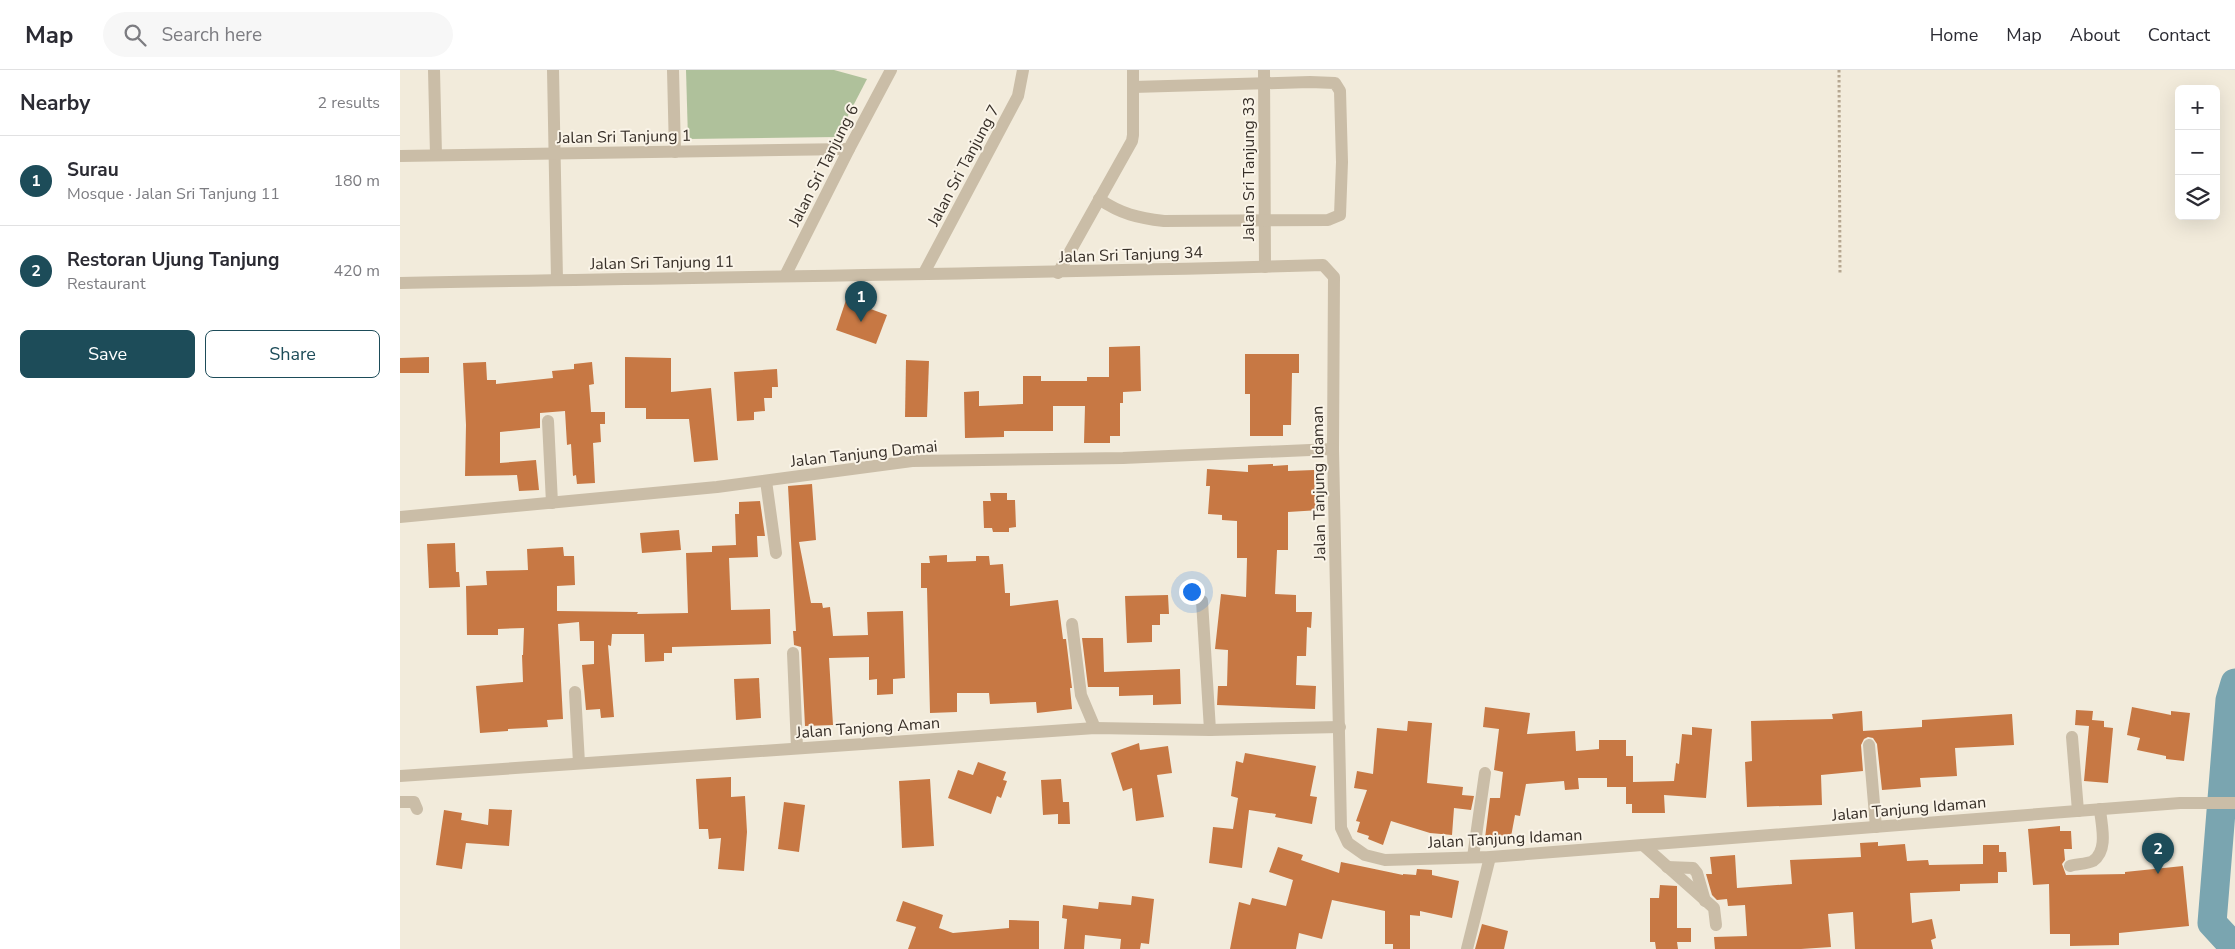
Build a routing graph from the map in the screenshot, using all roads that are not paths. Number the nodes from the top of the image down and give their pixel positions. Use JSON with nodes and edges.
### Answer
{"nodes":[{"id":1,"x":434,"y":70,"type":"edge"},
{"id":2,"x":553,"y":70,"type":"edge"},
{"id":3,"x":673,"y":70,"type":"edge"},
{"id":4,"x":889,"y":70,"type":"edge"},
{"id":5,"x":1023,"y":70,"type":"edge"},
{"id":6,"x":1133,"y":70,"type":"edge"},
{"id":7,"x":1264,"y":70,"type":"edge"},
{"id":8,"x":1264,"y":84,"type":"junction"},
{"id":9,"x":1133,"y":87,"type":"junction"},
{"id":10,"x":848,"y":149,"type":"junction"},
{"id":11,"x":675,"y":152,"type":"junction"},
{"id":12,"x":555,"y":153,"type":"junction"},
{"id":13,"x":400,"y":156,"type":"edge"},
{"id":14,"x":436,"y":156,"type":"junction"},
{"id":15,"x":1099,"y":200,"type":"junction"},
{"id":16,"x":1265,"y":220,"type":"junction"},
{"id":17,"x":1265,"y":267,"type":"junction"},
{"id":18,"x":924,"y":273,"type":"junction"},
{"id":19,"x":1058,"y":273,"type":"junction"},
{"id":20,"x":786,"y":276,"type":"junction"},
{"id":21,"x":1334,"y":277,"type":"joint"},
{"id":22,"x":557,"y":280,"type":"junction"},
{"id":23,"x":400,"y":283,"type":"edge"},
{"id":24,"x":548,"y":421,"type":"dead end"},
{"id":25,"x":1333,"y":449,"type":"junction"},
{"id":26,"x":766,"y":480,"type":"junction"},
{"id":27,"x":552,"y":503,"type":"junction"},
{"id":28,"x":400,"y":517,"type":"edge"},
{"id":29,"x":776,"y":553,"type":"dead end"},
{"id":30,"x":1202,"y":601,"type":"dead end"},
{"id":31,"x":1072,"y":624,"type":"dead end"},
{"id":32,"x":793,"y":653,"type":"dead end"},
{"id":33,"x":575,"y":692,"type":"dead end"},
{"id":34,"x":1340,"y":727,"type":"junction"},
{"id":35,"x":1095,"y":728,"type":"junction"},
{"id":36,"x":1210,"y":730,"type":"junction"},
{"id":37,"x":2072,"y":737,"type":"dead end"},
{"id":38,"x":1869,"y":745,"type":"dead end"},
{"id":39,"x":797,"y":748,"type":"junction"},
{"id":40,"x":579,"y":763,"type":"junction"},
{"id":41,"x":1485,"y":773,"type":"dead end"},
{"id":42,"x":400,"y":776,"type":"edge"},
{"id":43,"x":400,"y":802,"type":"edge"},
{"id":44,"x":2235,"y":803,"type":"edge"},
{"id":45,"x":417,"y":809,"type":"dead end"},
{"id":46,"x":2100,"y":809,"type":"junction"},
{"id":47,"x":2078,"y":811,"type":"junction"},
{"id":48,"x":1876,"y":827,"type":"junction"},
{"id":49,"x":1643,"y":845,"type":"junction"},
{"id":50,"x":1473,"y":857,"type":"junction"},
{"id":51,"x":1490,"y":857,"type":"junction"},
{"id":52,"x":2070,"y":866,"type":"dead end"},
{"id":53,"x":1716,"y":925,"type":"dead end"},
{"id":54,"x":1467,"y":949,"type":"edge"}],
"edges":[{"from":1,"to":14,"type":"street"},
{"from":2,"to":12,"type":"street"},
{"from":3,"to":11,"type":"street"},
{"from":4,"to":10,"type":"street","name":"Jalan Sri Tanjung 6"},
{"from":5,"to":18,"type":"street","name":"Jalan Sri Tanjung 7"},
{"from":6,"to":9,"type":"street"},
{"from":7,"to":8,"type":"street","name":"Jalan Sri Tanjung 33"},
{"from":8,"to":9,"type":"street"},
{"from":8,"to":16,"type":"street","name":"Jalan Sri Tanjung 33"},
{"from":8,"to":16,"type":"street"},
{"from":9,"to":15,"type":"street"},
{"from":10,"to":11,"type":"street","name":"Jalan Sri Tanjung 1"},
{"from":10,"to":20,"type":"street","name":"Jalan Sri Tanjung 6"},
{"from":11,"to":12,"type":"street","name":"Jalan Sri Tanjung 1"},
{"from":12,"to":14,"type":"street","name":"Jalan Sri Tanjung 1"},
{"from":12,"to":22,"type":"street"},
{"from":13,"to":14,"type":"street","name":"Jalan Sri Tanjung 1"},
{"from":15,"to":16,"type":"street"},
{"from":15,"to":19,"type":"street"},
{"from":16,"to":17,"type":"street","name":"Jalan Sri Tanjung 33"},
{"from":17,"to":19,"type":"street","name":"Jalan Sri Tanjung 34"},
{"from":17,"to":21,"type":"street","name":"Jalan Sri Tanjung 34"},
{"from":18,"to":19,"type":"street","name":"Jalan Sri Tanjung 34"},
{"from":18,"to":20,"type":"street","name":"Jalan Sri Tanjung 11"},
{"from":20,"to":22,"type":"street","name":"Jalan Sri Tanjung 11"},
{"from":21,"to":25,"type":"street","name":"Jalan Tanjung Idaman"},
{"from":22,"to":23,"type":"street","name":"Jalan Sri Tanjung 11"},
{"from":24,"to":27,"type":"street"},
{"from":25,"to":26,"type":"street","name":"Jalan Tanjung Damai"},
{"from":25,"to":34,"type":"street","name":"Jalan Tanjung Idaman"},
{"from":26,"to":27,"type":"street","name":"Jalan Tanjung Damai"},
{"from":26,"to":29,"type":"street"},
{"from":27,"to":28,"type":"street","name":"Jalan Tanjung Damai"},
{"from":30,"to":36,"type":"street"},
{"from":31,"to":35,"type":"street"},
{"from":32,"to":39,"type":"street"},
{"from":33,"to":40,"type":"street"},
{"from":34,"to":36,"type":"street","name":"Jalan Tanjong Aman"},
{"from":34,"to":50,"type":"street","name":"Jalan Tanjung Idaman"},
{"from":35,"to":36,"type":"street","name":"Jalan Tanjong Aman"},
{"from":35,"to":39,"type":"street","name":"Jalan Tanjong Aman"},
{"from":37,"to":47,"type":"street"},
{"from":38,"to":48,"type":"street"},
{"from":39,"to":40,"type":"street","name":"Jalan Tanjong Aman"},
{"from":40,"to":42,"type":"street","name":"Jalan Tanjong Aman"},
{"from":41,"to":50,"type":"street"},
{"from":43,"to":45,"type":"street"},
{"from":44,"to":46,"type":"street","name":"Jalan Tanjung Idaman"},
{"from":46,"to":47,"type":"street","name":"Jalan Tanjung Idaman"},
{"from":46,"to":52,"type":"street"},
{"from":47,"to":48,"type":"street","name":"Jalan Tanjung Idaman"},
{"from":48,"to":49,"type":"street","name":"Jalan Tanjung Idaman"},
{"from":49,"to":51,"type":"street","name":"Jalan Tanjung Idaman"},
{"from":49,"to":53,"type":"street"},
{"from":50,"to":51,"type":"street","name":"Jalan Tanjung Idaman"},
{"from":51,"to":54,"type":"street"}]}
